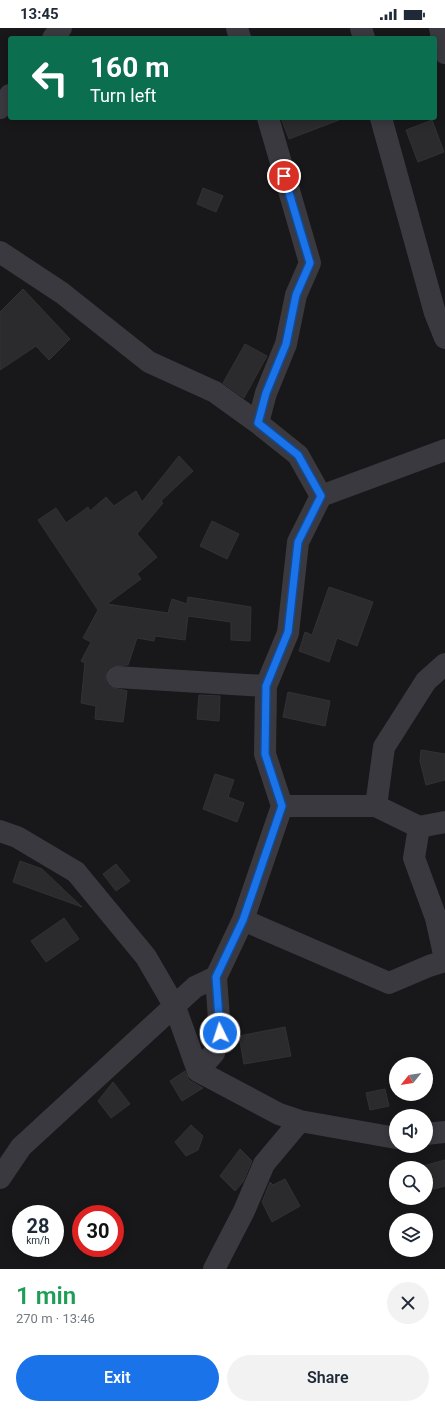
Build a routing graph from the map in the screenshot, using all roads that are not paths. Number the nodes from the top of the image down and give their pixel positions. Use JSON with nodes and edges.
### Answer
{"nodes":[{"id":1,"x":61,"y":28,"type":"edge"},
{"id":2,"x":440,"y":28,"type":"edge"},
{"id":3,"x":55,"y":36,"type":"edge"},
{"id":4,"x":445,"y":54,"type":"edge"},
{"id":5,"x":8,"y":98,"type":"edge"},
{"id":6,"x":0,"y":108,"type":"edge"},
{"id":7,"x":269,"y":120,"type":"edge"},
{"id":8,"x":382,"y":120,"type":"edge"},
{"id":9,"x":0,"y":252,"type":"edge"},
{"id":10,"x":445,"y":338,"type":"edge"},
{"id":11,"x":258,"y":423,"type":"junction"},
{"id":12,"x":445,"y":450,"type":"edge"},
{"id":13,"x":321,"y":496,"type":"junction"},
{"id":14,"x":445,"y":664,"type":"edge"},
{"id":15,"x":117,"y":677,"type":"dead end"},
{"id":16,"x":266,"y":686,"type":"junction"},
{"id":17,"x":282,"y":806,"type":"junction"},
{"id":18,"x":376,"y":806,"type":"junction"},
{"id":19,"x":445,"y":822,"type":"edge"},
{"id":20,"x":419,"y":827,"type":"junction"},
{"id":21,"x":0,"y":831,"type":"edge"},
{"id":22,"x":243,"y":920,"type":"junction"},
{"id":23,"x":445,"y":960,"type":"edge"},
{"id":24,"x":216,"y":977,"type":"junction"},
{"id":25,"x":175,"y":1007,"type":"junction"},
{"id":26,"x":198,"y":1071,"type":"junction"},
{"id":27,"x":300,"y":1121,"type":"junction"},
{"id":28,"x":445,"y":1132,"type":"edge"},
{"id":29,"x":433,"y":1133,"type":"edge"},
{"id":30,"x":389,"y":1137,"type":"edge"},
{"id":31,"x":0,"y":1178,"type":"edge"},
{"id":32,"x":214,"y":1269,"type":"edge"}],
"edges":[{"from":1,"to":3,"type":"street"},
{"from":2,"to":4,"type":"street"},
{"from":5,"to":6,"type":"street"},
{"from":7,"to":11,"type":"street"},
{"from":8,"to":10,"type":"street"},
{"from":9,"to":11,"type":"street"},
{"from":11,"to":13,"type":"street"},
{"from":12,"to":13,"type":"street"},
{"from":13,"to":16,"type":"street"},
{"from":14,"to":18,"type":"street"},
{"from":15,"to":16,"type":"street"},
{"from":16,"to":17,"type":"street"},
{"from":17,"to":18,"type":"street"},
{"from":17,"to":22,"type":"street"},
{"from":18,"to":20,"type":"street"},
{"from":19,"to":20,"type":"street"},
{"from":20,"to":23,"type":"street"},
{"from":21,"to":25,"type":"street"},
{"from":22,"to":23,"type":"street"},
{"from":22,"to":24,"type":"street"},
{"from":24,"to":25,"type":"street"},
{"from":24,"to":26,"type":"street"},
{"from":25,"to":26,"type":"street"},
{"from":25,"to":31,"type":"street"},
{"from":26,"to":27,"type":"street"},
{"from":27,"to":30,"type":"street"},
{"from":27,"to":32,"type":"street"},
{"from":28,"to":29,"type":"street"}]}
